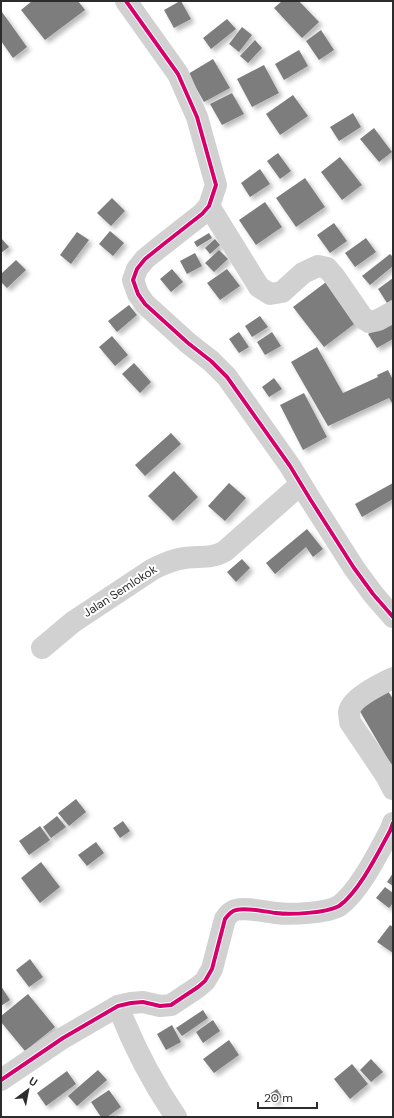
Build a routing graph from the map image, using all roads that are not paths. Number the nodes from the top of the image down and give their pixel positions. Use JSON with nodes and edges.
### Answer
{"nodes":[{"id":1,"x":126,"y":1,"type":"edge"},
{"id":2,"x":209,"y":206,"type":"junction"},
{"id":3,"x":393,"y":312,"type":"edge"},
{"id":4,"x":301,"y":484,"type":"junction"},
{"id":5,"x":393,"y":617,"type":"edge"},
{"id":6,"x":42,"y":648,"type":"dead end"},
{"id":7,"x":393,"y":678,"type":"edge"},
{"id":8,"x":393,"y":789,"type":"edge"},
{"id":9,"x":393,"y":823,"type":"edge"},
{"id":10,"x":118,"y":1006,"type":"junction"},
{"id":11,"x":1,"y":1080,"type":"edge"},
{"id":12,"x":176,"y":1117,"type":"edge"}],
"edges":[{"from":1,"to":2,"type":"street"},
{"from":2,"to":3,"type":"street"},
{"from":2,"to":4,"type":"street"},
{"from":4,"to":5,"type":"street"},
{"from":4,"to":6,"type":"street","name":"Jalan Semlokok"},
{"from":7,"to":8,"type":"street"},
{"from":9,"to":10,"type":"street"},
{"from":10,"to":11,"type":"street"},
{"from":10,"to":12,"type":"street"}]}
